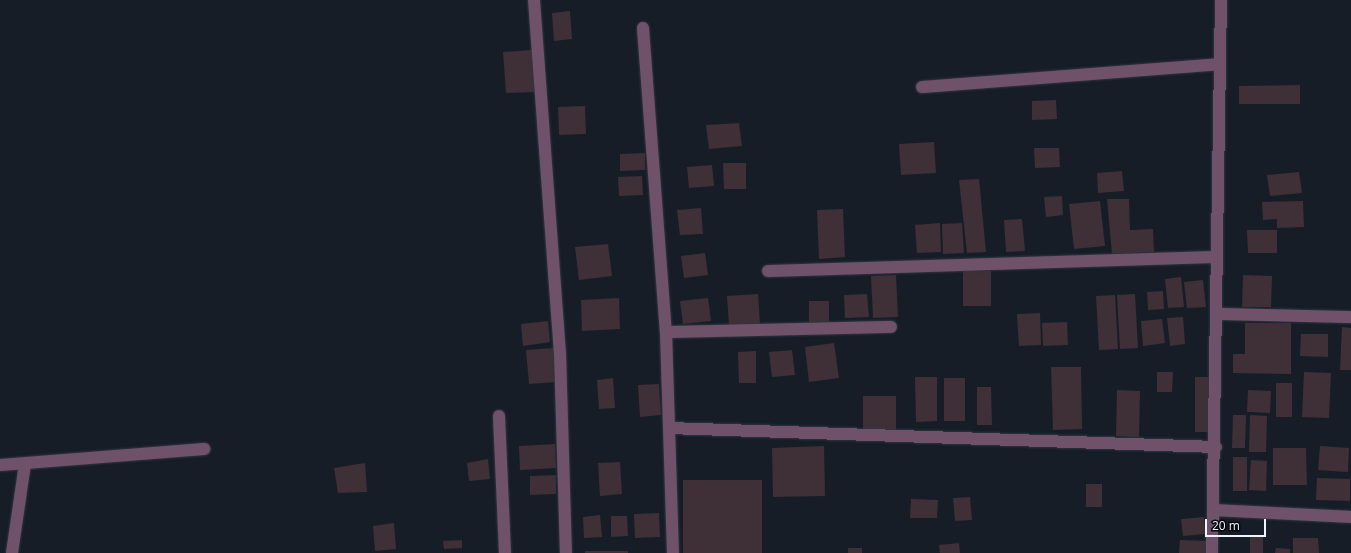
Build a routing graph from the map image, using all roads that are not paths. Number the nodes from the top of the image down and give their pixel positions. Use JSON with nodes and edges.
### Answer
{"nodes":[{"id":1,"x":534,"y":0,"type":"edge"},
{"id":2,"x":1221,"y":0,"type":"edge"},
{"id":3,"x":643,"y":28,"type":"dead end"},
{"id":4,"x":1219,"y":64,"type":"junction"},
{"id":5,"x":922,"y":87,"type":"dead end"},
{"id":6,"x":1216,"y":257,"type":"junction"},
{"id":7,"x":768,"y":271,"type":"dead end"},
{"id":8,"x":1217,"y":314,"type":"junction"},
{"id":9,"x":1351,"y":317,"type":"edge"},
{"id":10,"x":891,"y":327,"type":"dead end"},
{"id":11,"x":666,"y":332,"type":"junction"},
{"id":12,"x":500,"y":416,"type":"dead end"},
{"id":13,"x":669,"y":428,"type":"junction"},
{"id":14,"x":1216,"y":447,"type":"junction"},
{"id":15,"x":204,"y":449,"type":"dead end"},
{"id":16,"x":25,"y":464,"type":"junction"},
{"id":17,"x":0,"y":466,"type":"edge"},
{"id":18,"x":1215,"y":510,"type":"junction"},
{"id":19,"x":1351,"y":517,"type":"edge"},
{"id":20,"x":12,"y":553,"type":"edge"},
{"id":21,"x":505,"y":553,"type":"edge"},
{"id":22,"x":566,"y":553,"type":"edge"},
{"id":23,"x":673,"y":553,"type":"edge"},
{"id":24,"x":1212,"y":553,"type":"edge"}],
"edges":[{"from":1,"to":22,"type":"street"},
{"from":2,"to":4,"type":"street"},
{"from":3,"to":11,"type":"street"},
{"from":4,"to":5,"type":"street"},
{"from":4,"to":6,"type":"street"},
{"from":6,"to":7,"type":"street"},
{"from":6,"to":8,"type":"street"},
{"from":8,"to":9,"type":"street"},
{"from":8,"to":14,"type":"street"},
{"from":10,"to":11,"type":"street"},
{"from":11,"to":13,"type":"street"},
{"from":12,"to":21,"type":"street"},
{"from":13,"to":14,"type":"street"},
{"from":13,"to":23,"type":"street"},
{"from":14,"to":18,"type":"street"},
{"from":15,"to":16,"type":"street"},
{"from":16,"to":17,"type":"street"},
{"from":16,"to":20,"type":"street"},
{"from":18,"to":19,"type":"street"},
{"from":18,"to":24,"type":"street"}]}
